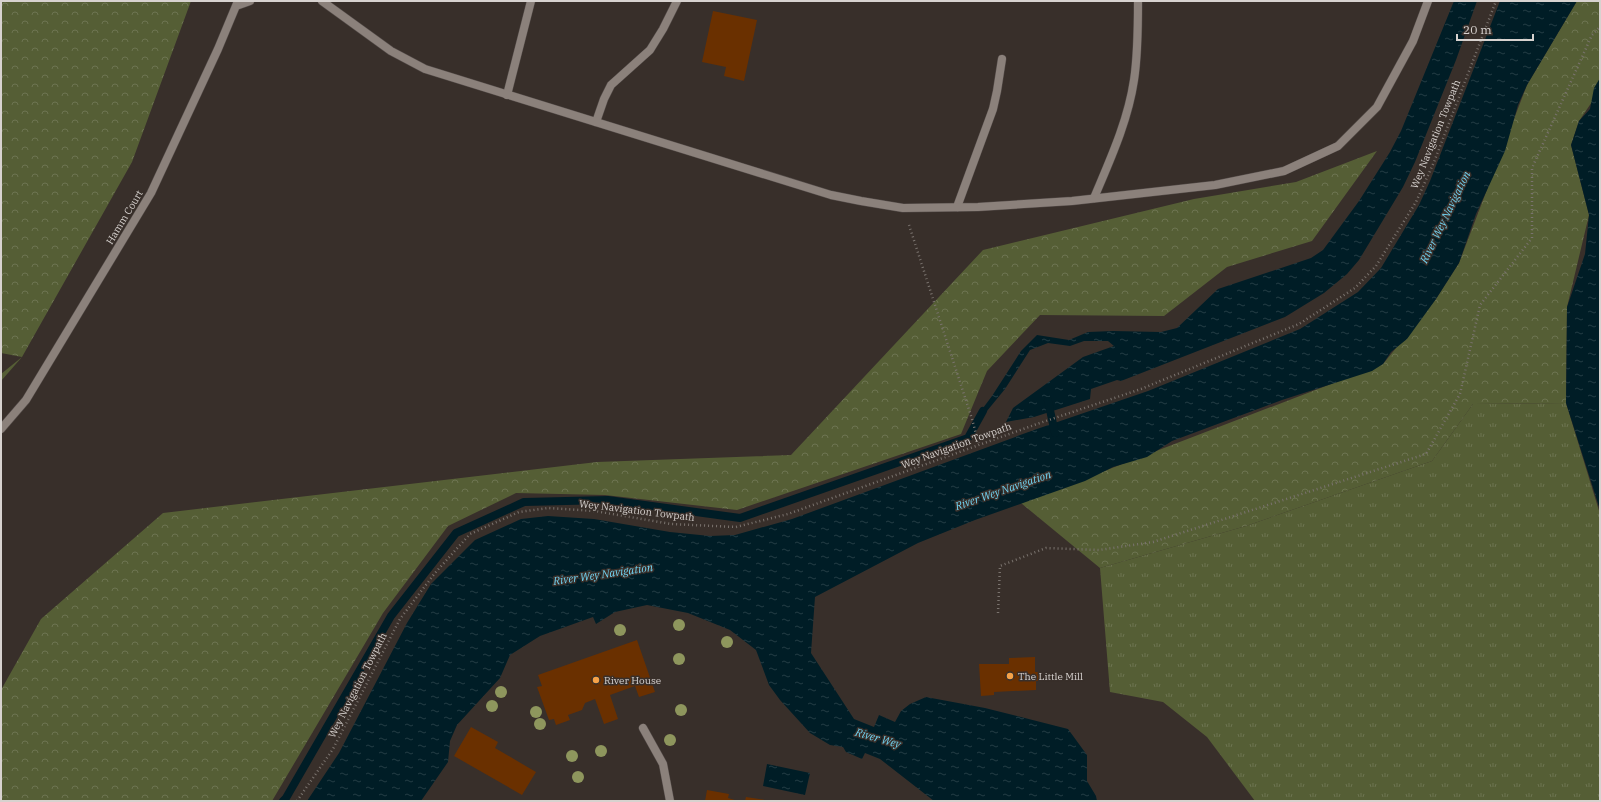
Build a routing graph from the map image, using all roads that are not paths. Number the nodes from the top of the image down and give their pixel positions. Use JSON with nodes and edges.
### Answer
{"nodes":[{"id":1,"x":250,"y":1,"type":"edge"},
{"id":2,"x":322,"y":1,"type":"edge"},
{"id":3,"x":531,"y":1,"type":"edge"},
{"id":4,"x":677,"y":1,"type":"edge"},
{"id":5,"x":1138,"y":1,"type":"edge"},
{"id":6,"x":1428,"y":1,"type":"edge"},
{"id":7,"x":237,"y":4,"type":"edge"},
{"id":8,"x":1002,"y":59,"type":"dead end"},
{"id":9,"x":507,"y":95,"type":"junction"},
{"id":10,"x":596,"y":122,"type":"junction"},
{"id":11,"x":1094,"y":198,"type":"junction"},
{"id":12,"x":957,"y":207,"type":"junction"},
{"id":13,"x":1,"y":429,"type":"edge"},
{"id":14,"x":643,"y":728,"type":"dead end"},
{"id":15,"x":670,"y":801,"type":"edge"}],
"edges":[{"from":1,"to":7,"type":"street"},
{"from":2,"to":9,"type":"street"},
{"from":3,"to":9,"type":"street"},
{"from":4,"to":10,"type":"street"},
{"from":5,"to":11,"type":"street"},
{"from":6,"to":11,"type":"street"},
{"from":7,"to":13,"type":"street","name":"Hamm Court"},
{"from":8,"to":12,"type":"street"},
{"from":9,"to":10,"type":"street"},
{"from":10,"to":12,"type":"street"},
{"from":11,"to":12,"type":"street"},
{"from":14,"to":15,"type":"street"}]}
